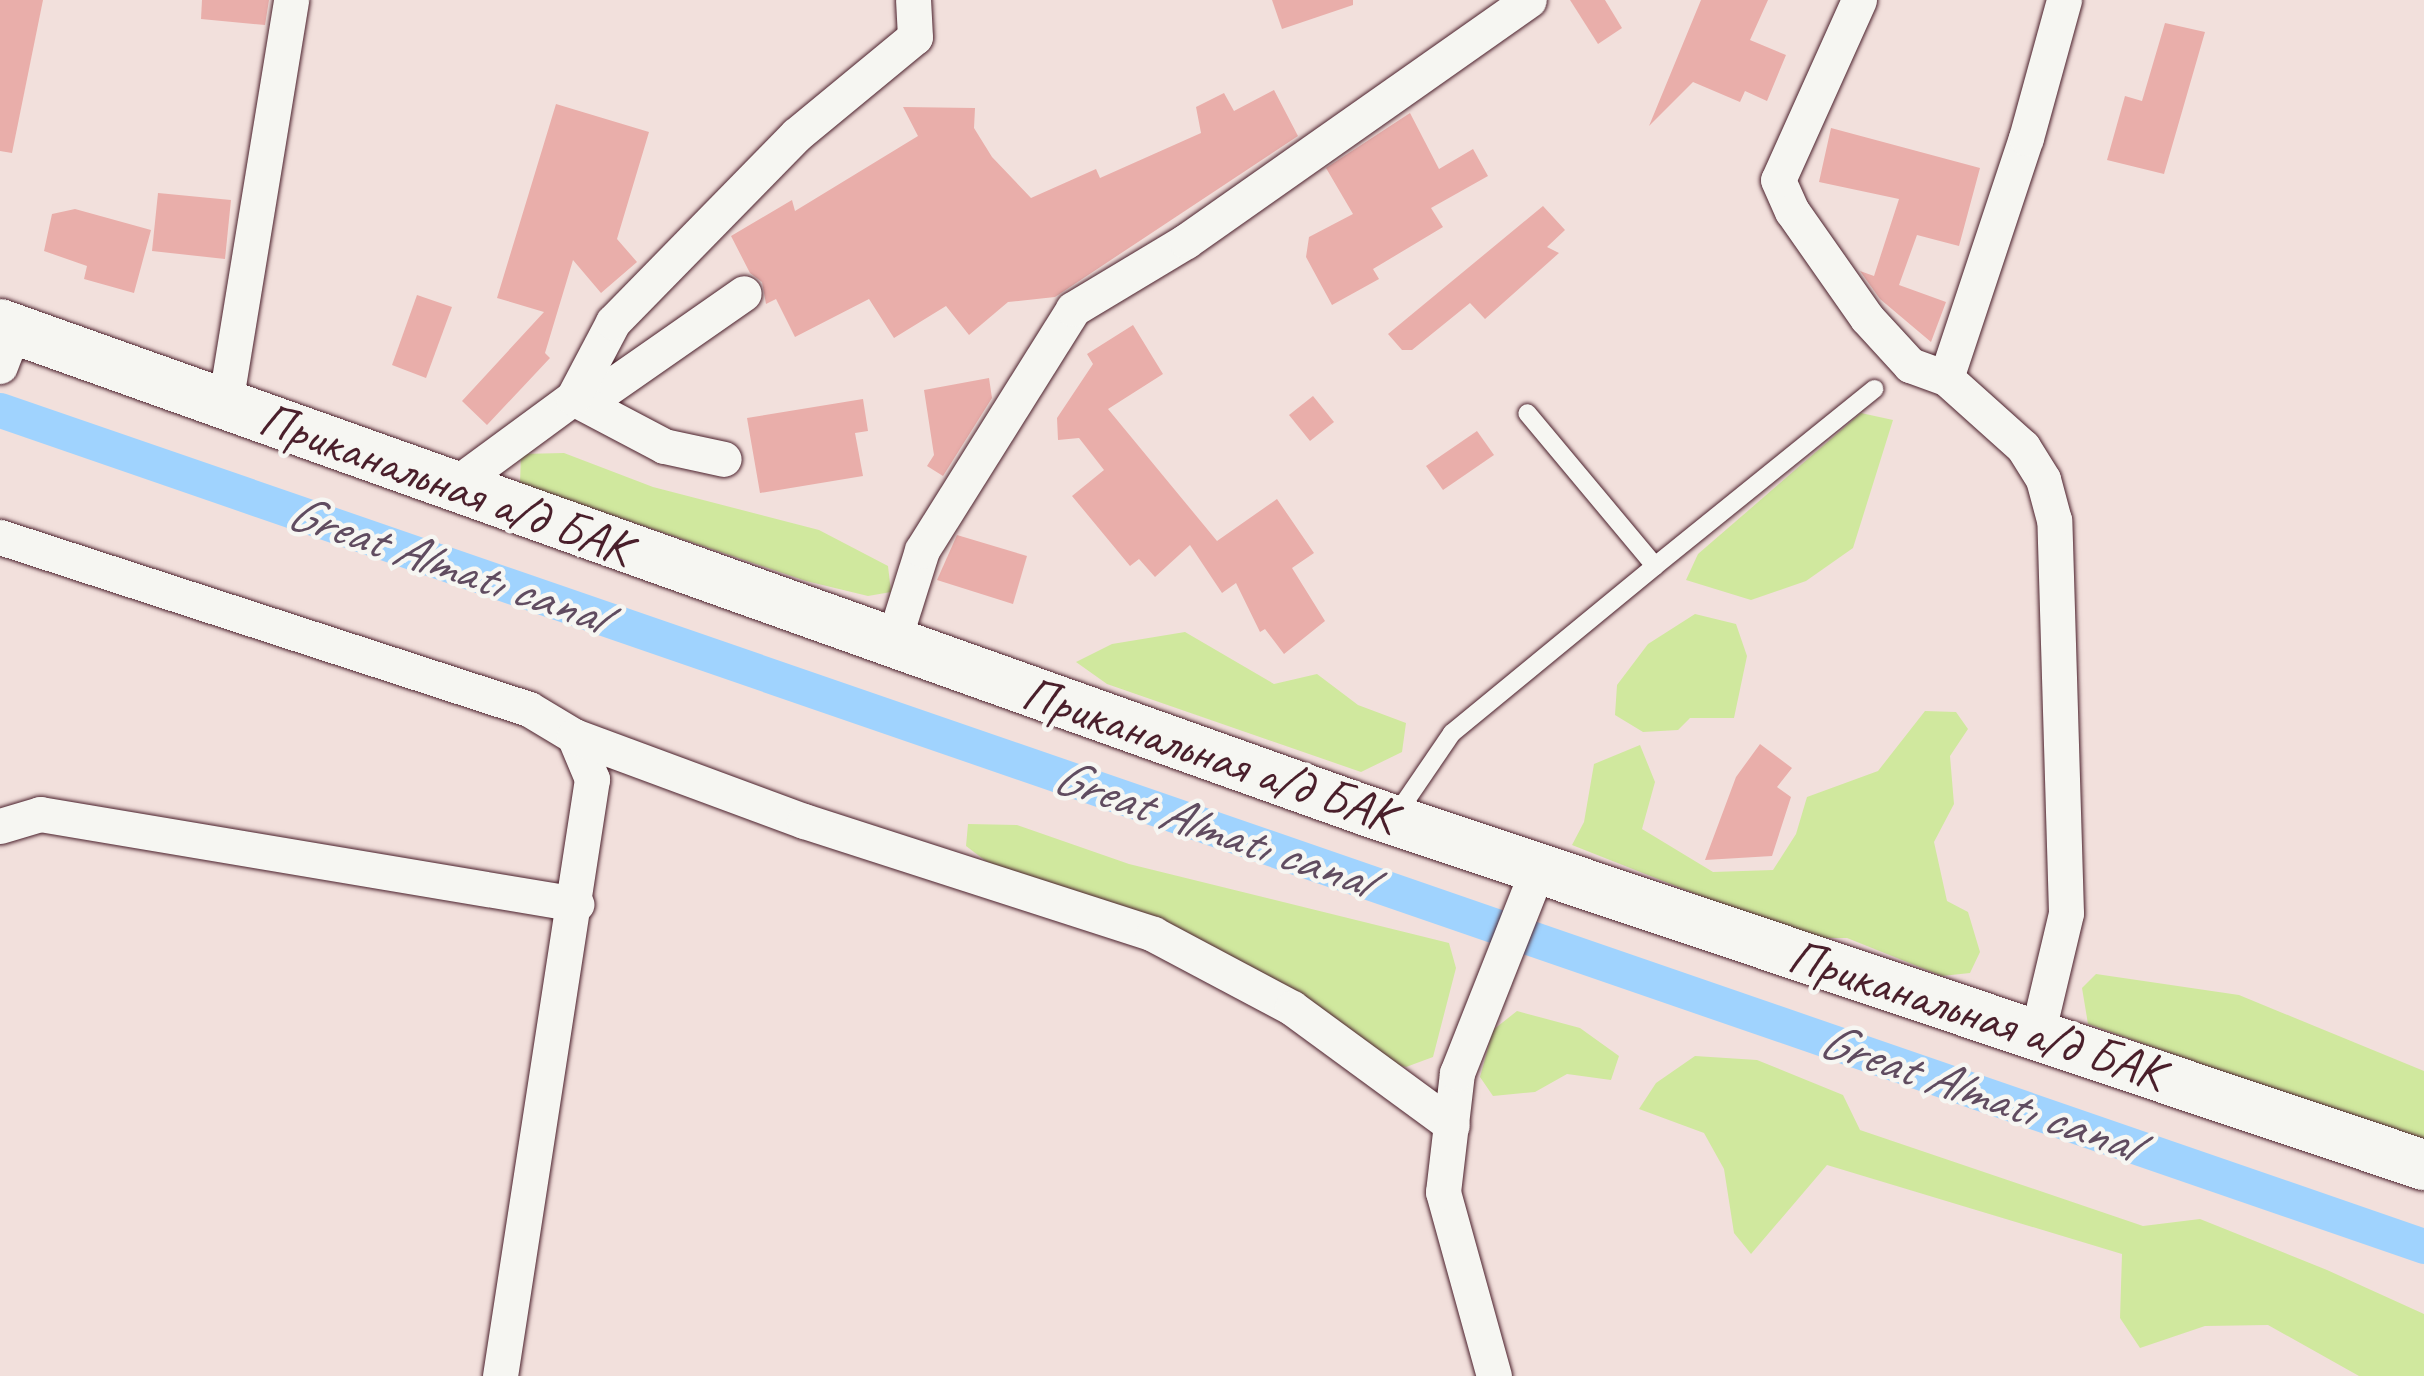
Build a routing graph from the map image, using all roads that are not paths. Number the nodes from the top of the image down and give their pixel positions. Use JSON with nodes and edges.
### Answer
{"nodes":[{"id":1,"x":291,"y":0,"type":"edge"},
{"id":2,"x":913,"y":0,"type":"edge"},
{"id":3,"x":1529,"y":0,"type":"edge"},
{"id":4,"x":1859,"y":0,"type":"edge"},
{"id":5,"x":2064,"y":0,"type":"edge"},
{"id":6,"x":744,"y":293,"type":"dead end"},
{"id":7,"x":5,"y":343,"type":"edge"},
{"id":8,"x":1946,"y":378,"type":"junction"},
{"id":9,"x":1874,"y":389,"type":"dead end"},
{"id":10,"x":573,"y":398,"type":"junction"},
{"id":11,"x":225,"y":404,"type":"junction"},
{"id":12,"x":1527,"y":413,"type":"dead end"},
{"id":13,"x":724,"y":459,"type":"dead end"},
{"id":14,"x":453,"y":486,"type":"junction"},
{"id":15,"x":0,"y":537,"type":"edge"},
{"id":16,"x":1654,"y":566,"type":"junction"},
{"id":17,"x":894,"y":642,"type":"junction"},
{"id":18,"x":574,"y":736,"type":"junction"},
{"id":19,"x":1393,"y":820,"type":"junction"},
{"id":20,"x":0,"y":826,"type":"edge"},
{"id":21,"x":1538,"y":870,"type":"junction"},
{"id":22,"x":576,"y":904,"type":"junction"},
{"id":23,"x":2036,"y":1035,"type":"junction"},
{"id":24,"x":1452,"y":1125,"type":"junction"},
{"id":25,"x":2424,"y":1164,"type":"edge"},
{"id":26,"x":500,"y":1376,"type":"edge"},
{"id":27,"x":1494,"y":1376,"type":"edge"}],
"edges":[{"from":1,"to":11,"type":"street"},
{"from":2,"to":10,"type":"street"},
{"from":3,"to":17,"type":"street"},
{"from":4,"to":8,"type":"street"},
{"from":5,"to":8,"type":"street"},
{"from":6,"to":10,"type":"street"},
{"from":7,"to":11,"type":"main road","name":"Приканальная а/д БАК"},
{"from":8,"to":23,"type":"street"},
{"from":9,"to":16,"type":"lane"},
{"from":10,"to":13,"type":"street"},
{"from":10,"to":14,"type":"street"},
{"from":11,"to":14,"type":"main road","name":"Приканальная а/д БАК"},
{"from":12,"to":16,"type":"lane"},
{"from":14,"to":17,"type":"main road","name":"Приканальная а/д БАК"},
{"from":15,"to":18,"type":"street"},
{"from":16,"to":19,"type":"lane"},
{"from":17,"to":19,"type":"main road","name":"Приканальная а/д БАК"},
{"from":18,"to":22,"type":"street"},
{"from":18,"to":24,"type":"street"},
{"from":19,"to":21,"type":"main road","name":"Приканальная а/д БАК"},
{"from":20,"to":22,"type":"street"},
{"from":21,"to":23,"type":"main road","name":"Приканальная а/д БАК"},
{"from":21,"to":24,"type":"street"},
{"from":22,"to":26,"type":"street"},
{"from":23,"to":25,"type":"main road","name":"Приканальная а/д БАК"},
{"from":24,"to":27,"type":"street"}]}
